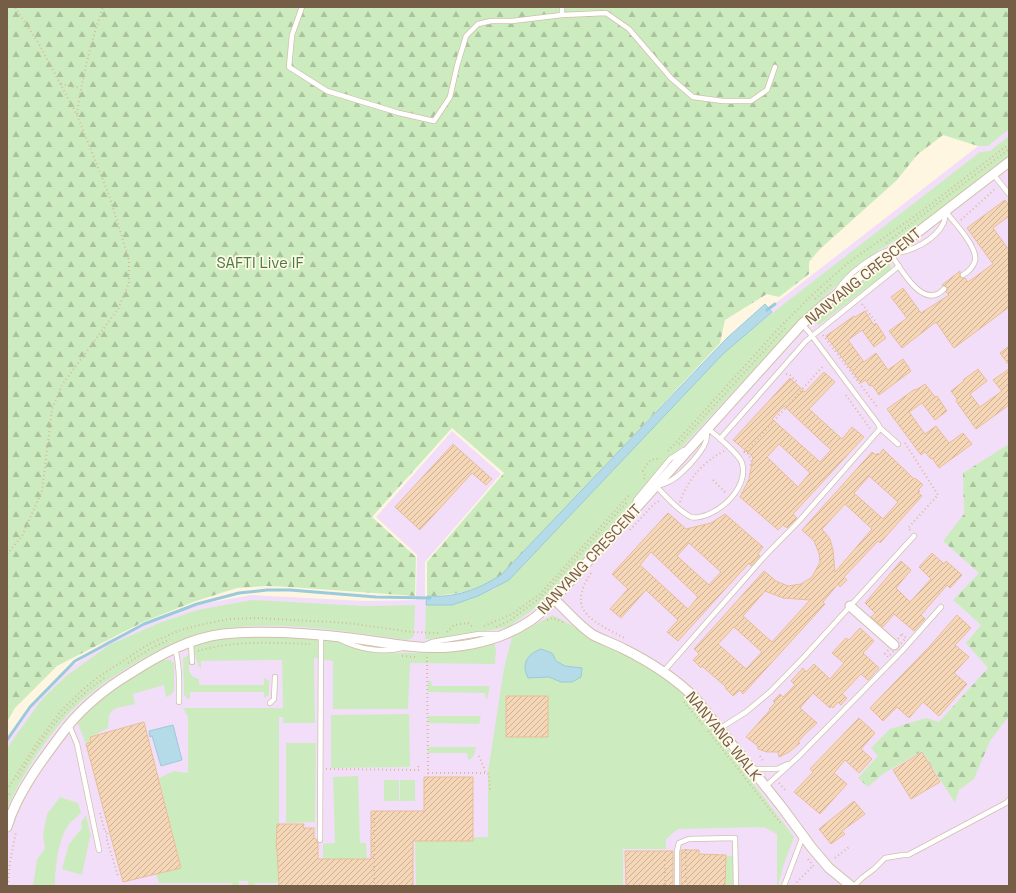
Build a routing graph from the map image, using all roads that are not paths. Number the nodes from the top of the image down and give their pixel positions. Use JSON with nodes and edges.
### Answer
{"nodes":[{"id":1,"x":302,"y":7,"type":"edge"},
{"id":2,"x":562,"y":7,"type":"edge"},
{"id":3,"x":562,"y":15,"type":"junction"},
{"id":4,"x":775,"y":67,"type":"dead end"},
{"id":5,"x":1009,"y":162,"type":"edge"},
{"id":6,"x":993,"y":174,"type":"junction"},
{"id":7,"x":1009,"y":194,"type":"edge"},
{"id":8,"x":946,"y":211,"type":"junction"},
{"id":9,"x":900,"y":246,"type":"junction"},
{"id":10,"x":890,"y":253,"type":"junction"},
{"id":11,"x":899,"y":266,"type":"junction"},
{"id":12,"x":963,"y":275,"type":"dead end"},
{"id":13,"x":944,"y":289,"type":"dead end"},
{"id":14,"x":834,"y":296,"type":"junction"},
{"id":15,"x":802,"y":324,"type":"junction"},
{"id":16,"x":812,"y":336,"type":"junction"},
{"id":17,"x":707,"y":428,"type":"junction"},
{"id":18,"x":880,"y":428,"type":"junction"},
{"id":19,"x":720,"y":439,"type":"junction"},
{"id":20,"x":694,"y":444,"type":"junction"},
{"id":21,"x":898,"y":444,"type":"dead end"},
{"id":22,"x":656,"y":486,"type":"junction"},
{"id":23,"x":630,"y":516,"type":"junction"},
{"id":24,"x":914,"y":536,"type":"road end"},
{"id":25,"x":554,"y":599,"type":"junction"},
{"id":26,"x":850,"y":606,"type":"junction"},
{"id":27,"x":941,"y":607,"type":"dead end"},
{"id":28,"x":321,"y":635,"type":"junction"},
{"id":29,"x":192,"y":642,"type":"junction"},
{"id":30,"x":894,"y":645,"type":"dead end"},
{"id":31,"x":175,"y":648,"type":"junction"},
{"id":32,"x":192,"y":662,"type":"dead end"},
{"id":33,"x":664,"y":671,"type":"junction"},
{"id":34,"x":275,"y":677,"type":"dead end"},
{"id":35,"x":179,"y":702,"type":"dead end"},
{"id":36,"x":270,"y":703,"type":"dead end"},
{"id":37,"x":69,"y":724,"type":"junction"},
{"id":38,"x":719,"y":729,"type":"junction"},
{"id":39,"x":799,"y":756,"type":"junction"},
{"id":40,"x":751,"y":769,"type":"junction"},
{"id":41,"x":765,"y":787,"type":"junction"},
{"id":42,"x":1009,"y":800,"type":"edge"},
{"id":43,"x":7,"y":827,"type":"edge"},
{"id":44,"x":803,"y":836,"type":"junction"},
{"id":45,"x":320,"y":840,"type":"dead end"},
{"id":46,"x":99,"y":850,"type":"dead end"},
{"id":47,"x":677,"y":886,"type":"edge"},
{"id":48,"x":736,"y":886,"type":"edge"},
{"id":49,"x":784,"y":886,"type":"edge"},
{"id":50,"x":853,"y":886,"type":"edge"}],
"edges":[{"from":1,"to":3,"type":"lane"},
{"from":2,"to":3,"type":"lane"},
{"from":3,"to":4,"type":"lane"},
{"from":5,"to":6,"type":"street","name":"NANYANG CRESCENT"},
{"from":6,"to":7,"type":"lane"},
{"from":6,"to":8,"type":"street","name":"NANYANG CRESCENT"},
{"from":8,"to":9,"type":"street","name":"NANYANG CRESCENT"},
{"from":8,"to":10,"type":"lane"},
{"from":8,"to":12,"type":"lane"},
{"from":9,"to":10,"type":"street","name":"NANYANG CRESCENT"},
{"from":9,"to":14,"type":"lane"},
{"from":10,"to":11,"type":"lane"},
{"from":10,"to":14,"type":"street","name":"NANYANG CRESCENT"},
{"from":11,"to":13,"type":"lane"},
{"from":11,"to":16,"type":"lane"},
{"from":14,"to":15,"type":"street","name":"NANYANG CRESCENT"},
{"from":15,"to":16,"type":"lane"},
{"from":15,"to":17,"type":"street","name":"NANYANG CRESCENT"},
{"from":16,"to":18,"type":"lane"},
{"from":16,"to":19,"type":"lane"},
{"from":17,"to":19,"type":"lane"},
{"from":17,"to":20,"type":"street","name":"NANYANG CRESCENT"},
{"from":17,"to":22,"type":"lane"},
{"from":18,"to":21,"type":"lane"},
{"from":18,"to":33,"type":"lane"},
{"from":19,"to":22,"type":"lane"},
{"from":20,"to":22,"type":"street","name":"NANYANG CRESCENT"},
{"from":20,"to":23,"type":"lane"},
{"from":22,"to":23,"type":"street","name":"NANYANG CRESCENT"},
{"from":23,"to":25,"type":"street","name":"NANYANG CRESCENT"},
{"from":24,"to":26,"type":"lane"},
{"from":25,"to":28,"type":"street","name":"NANYANG CRESCENT"},
{"from":25,"to":33,"type":"street","name":"NANYANG WALK"},
{"from":26,"to":30,"type":"street"},
{"from":26,"to":38,"type":"lane"},
{"from":27,"to":39,"type":"lane"},
{"from":28,"to":29,"type":"street","name":"NANYANG CRESCENT"},
{"from":28,"to":45,"type":"lane"},
{"from":29,"to":31,"type":"street","name":"NANYANG CRESCENT"},
{"from":29,"to":32,"type":"lane"},
{"from":31,"to":35,"type":"lane"},
{"from":31,"to":37,"type":"street","name":"NANYANG CRESCENT"},
{"from":33,"to":38,"type":"street","name":"NANYANG WALK"},
{"from":34,"to":36,"type":"lane"},
{"from":37,"to":43,"type":"street","name":"NANYANG CRESCENT"},
{"from":37,"to":46,"type":"lane"},
{"from":38,"to":40,"type":"street","name":"NANYANG WALK"},
{"from":39,"to":40,"type":"lane"},
{"from":39,"to":41,"type":"lane"},
{"from":40,"to":41,"type":"street","name":"NANYANG WALK"},
{"from":41,"to":44,"type":"street","name":"NANYANG WALK"},
{"from":42,"to":50,"type":"lane"},
{"from":44,"to":49,"type":"lane"},
{"from":44,"to":50,"type":"street","name":"NANYANG WALK"},
{"from":47,"to":48,"type":"lane"}]}
